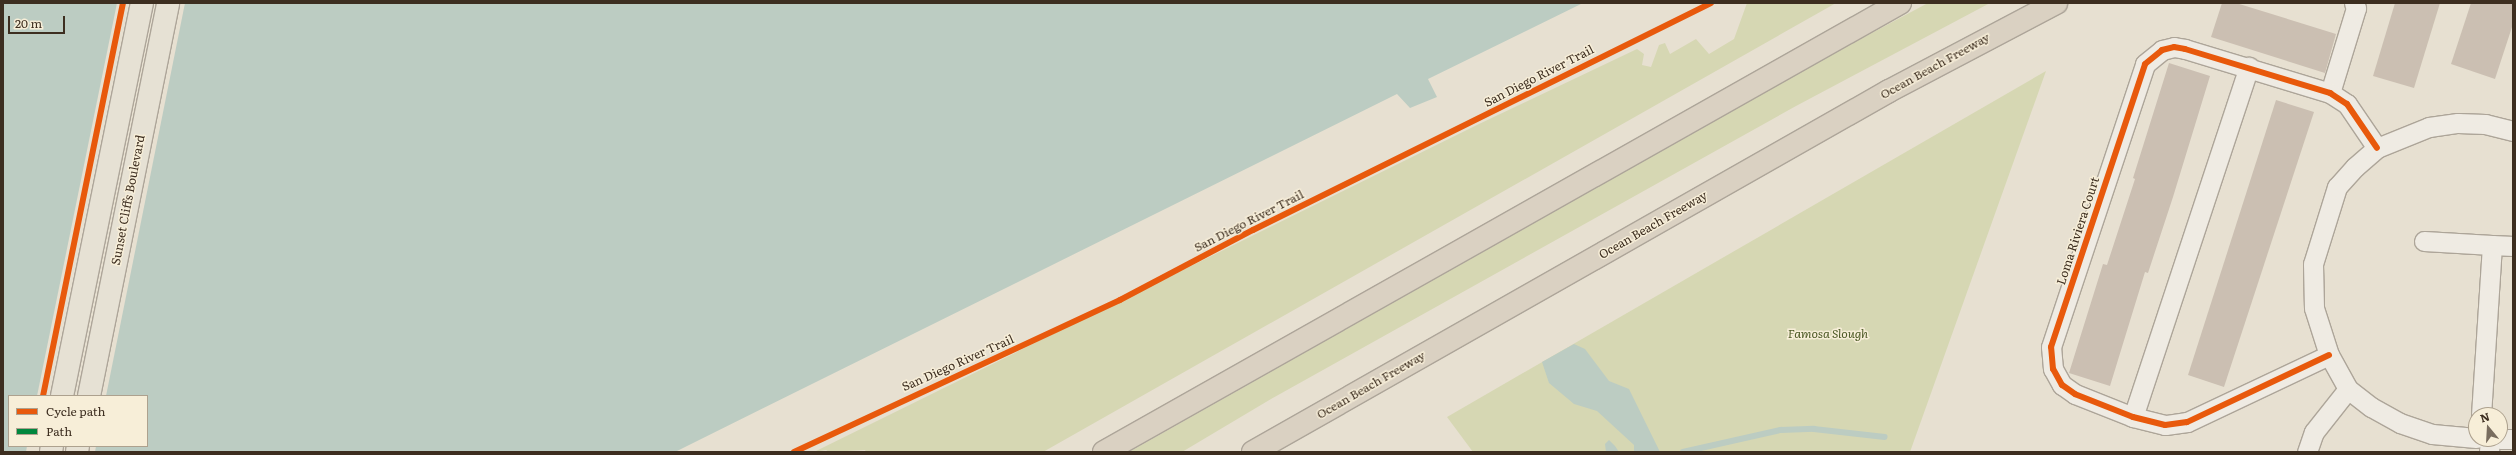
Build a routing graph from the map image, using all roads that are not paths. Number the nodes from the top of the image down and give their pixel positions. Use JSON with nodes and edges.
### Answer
{"nodes":[{"id":1,"x":142,"y":3,"type":"edge"},
{"id":2,"x":168,"y":3,"type":"edge"},
{"id":3,"x":1900,"y":3,"type":"edge"},
{"id":4,"x":2056,"y":3,"type":"edge"},
{"id":5,"x":2354,"y":3,"type":"edge"},
{"id":6,"x":2249,"y":67,"type":"junction"},
{"id":7,"x":2330,"y":92,"type":"junction"},
{"id":8,"x":2512,"y":127,"type":"edge"},
{"id":9,"x":2377,"y":148,"type":"junction"},
{"id":10,"x":2424,"y":241,"type":"dead end"},
{"id":11,"x":2492,"y":245,"type":"junction"},
{"id":12,"x":2513,"y":246,"type":"edge"},
{"id":13,"x":2329,"y":355,"type":"junction"},
{"id":14,"x":2348,"y":388,"type":"junction"},
{"id":15,"x":62,"y":395,"type":"edge"},
{"id":16,"x":89,"y":395,"type":"edge"},
{"id":17,"x":2482,"y":407,"type":"edge"},
{"id":18,"x":2133,"y":417,"type":"junction"},
{"id":19,"x":2468,"y":437,"type":"edge"},
{"id":20,"x":1104,"y":452,"type":"edge"},
{"id":21,"x":1253,"y":452,"type":"edge"},
{"id":22,"x":2307,"y":452,"type":"edge"}],
"edges":[{"from":1,"to":15,"type":"main road"},
{"from":2,"to":16,"type":"main road","name":"Sunset Cliffs Boulevard"},
{"from":3,"to":20,"type":"highway"},
{"from":4,"to":21,"type":"highway","name":"Ocean Beach Freeway"},
{"from":5,"to":7,"type":"street"},
{"from":6,"to":7,"type":"street","name":"Loma Riviera Court"},
{"from":6,"to":18,"type":"street"},
{"from":6,"to":18,"type":"street","name":"Loma Riviera Court"},
{"from":7,"to":9,"type":"street","name":"Loma Riviera Court"},
{"from":8,"to":9,"type":"street"},
{"from":9,"to":13,"type":"street"},
{"from":10,"to":11,"type":"street"},
{"from":11,"to":12,"type":"street"},
{"from":11,"to":17,"type":"street"},
{"from":13,"to":14,"type":"street"},
{"from":13,"to":18,"type":"street","name":"Loma Riviera Court"},
{"from":14,"to":19,"type":"street"},
{"from":14,"to":22,"type":"street"}]}
